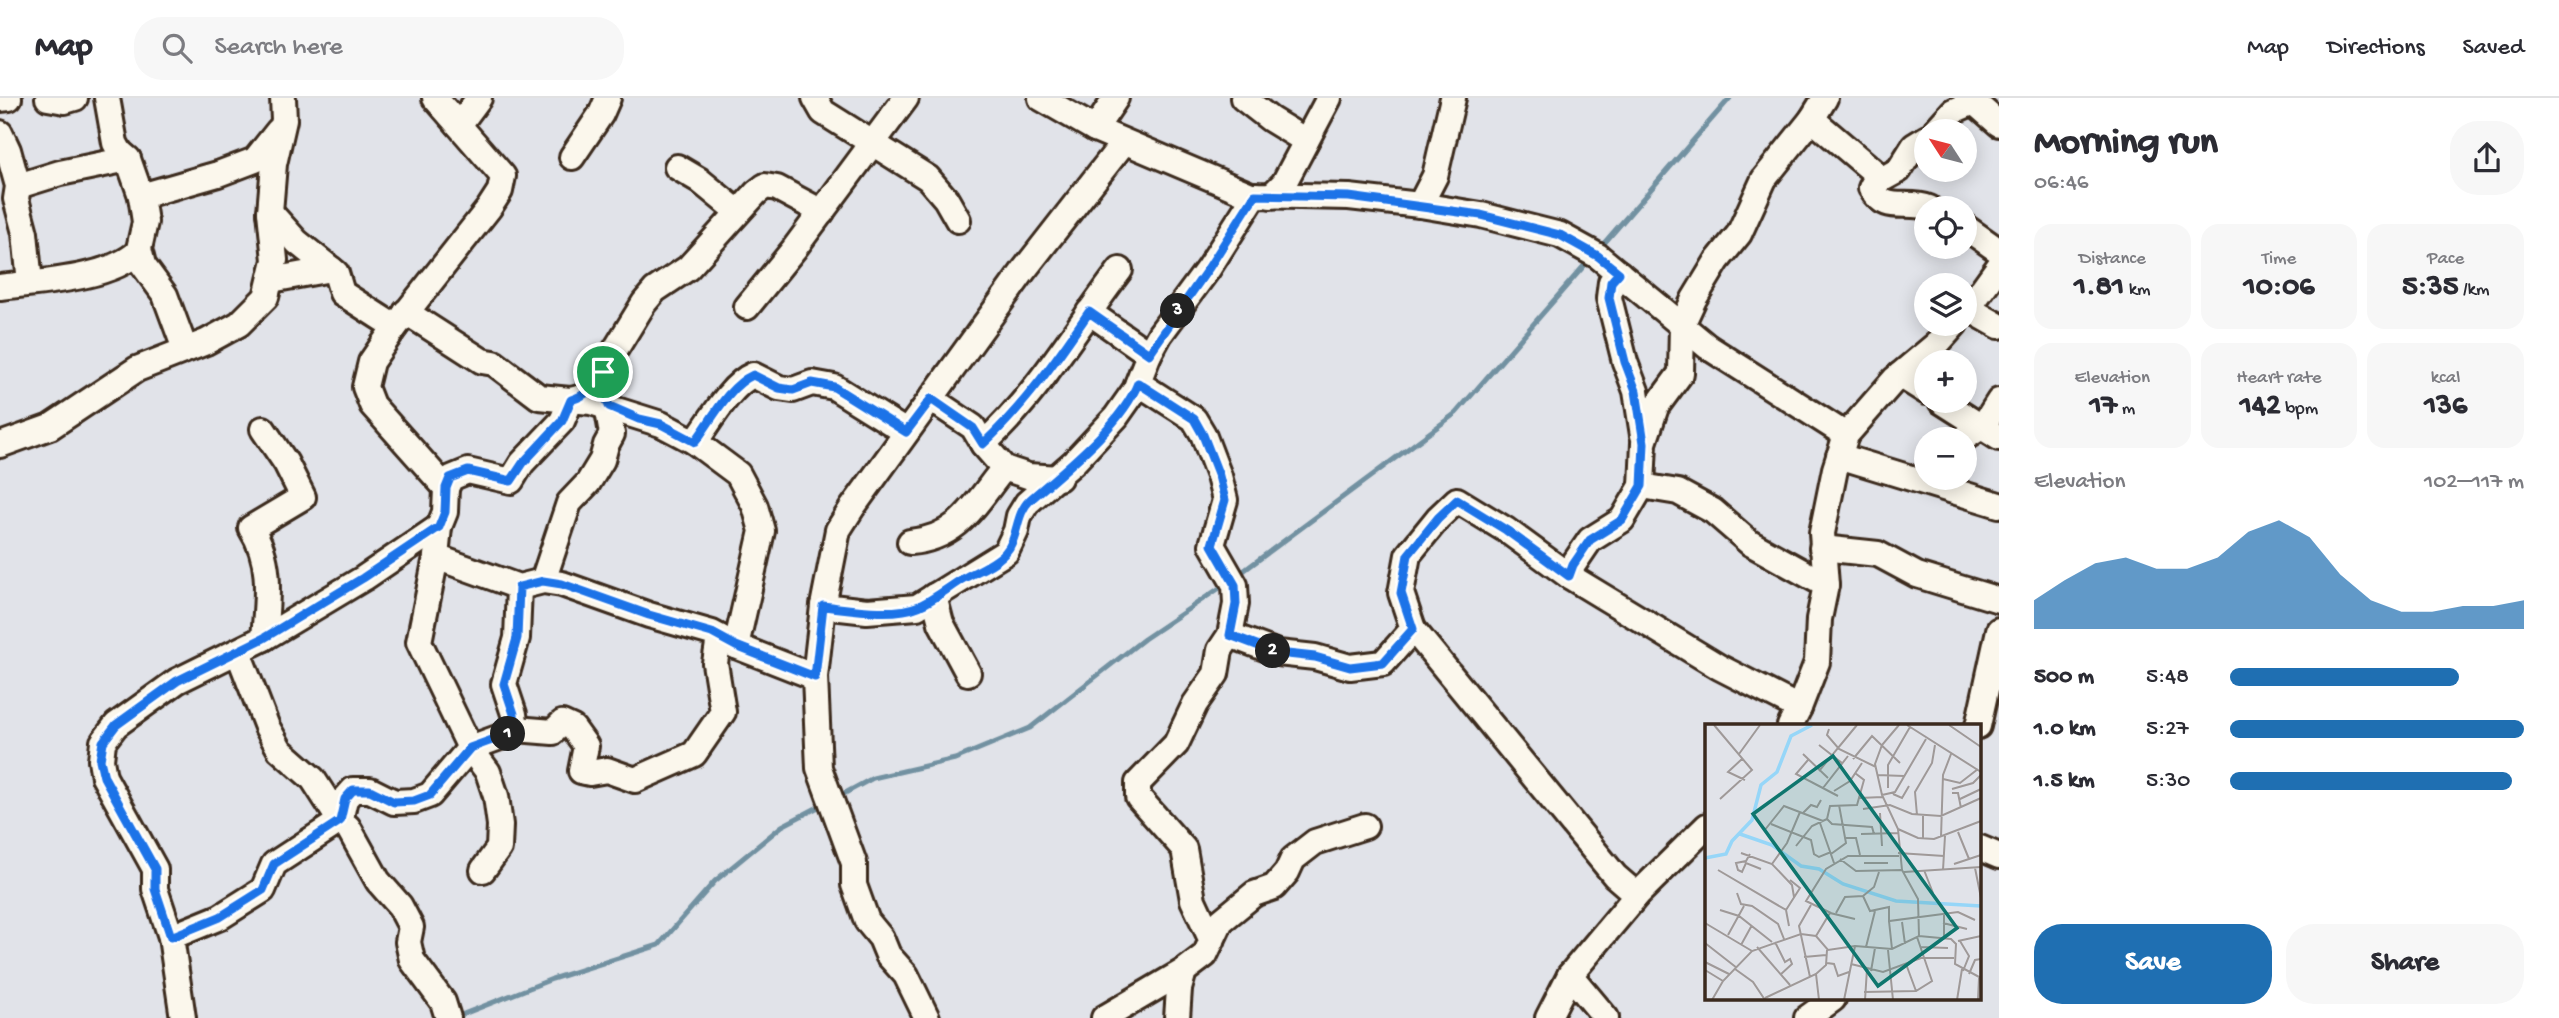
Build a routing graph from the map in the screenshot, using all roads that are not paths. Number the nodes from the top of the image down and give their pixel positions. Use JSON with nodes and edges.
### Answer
{"nodes":[{"id":1,"x":9,"y":98,"type":"edge"},
{"id":2,"x":48,"y":98,"type":"edge"},
{"id":3,"x":75,"y":98,"type":"edge"},
{"id":4,"x":107,"y":98,"type":"edge"},
{"id":5,"x":435,"y":98,"type":"edge"},
{"id":6,"x":479,"y":98,"type":"edge"},
{"id":7,"x":608,"y":98,"type":"edge"},
{"id":8,"x":816,"y":98,"type":"edge"},
{"id":9,"x":906,"y":98,"type":"edge"},
{"id":10,"x":1041,"y":98,"type":"edge"},
{"id":11,"x":1116,"y":98,"type":"edge"},
{"id":12,"x":1242,"y":98,"type":"edge"},
{"id":13,"x":1329,"y":98,"type":"edge"},
{"id":14,"x":1453,"y":98,"type":"edge"},
{"id":15,"x":0,"y":99,"type":"edge"},
{"id":16,"x":1975,"y":100,"type":"edge"},
{"id":17,"x":1819,"y":108,"type":"edge"},
{"id":18,"x":284,"y":109,"type":"edge"},
{"id":19,"x":1946,"y":119,"type":"edge"},
{"id":20,"x":1999,"y":124,"type":"edge"},
{"id":21,"x":459,"y":125,"type":"junction"},
{"id":22,"x":1095,"y":129,"type":"junction"},
{"id":23,"x":0,"y":133,"type":"edge"},
{"id":24,"x":1306,"y":141,"type":"junction"},
{"id":25,"x":1124,"y":142,"type":"junction"},
{"id":26,"x":874,"y":144,"type":"junction"},
{"id":27,"x":1914,"y":146,"type":"edge"},
{"id":28,"x":572,"y":156,"type":"dead end"},
{"id":29,"x":128,"y":159,"type":"junction"},
{"id":30,"x":677,"y":167,"type":"dead end"},
{"id":31,"x":1879,"y":181,"type":"junction"},
{"id":32,"x":18,"y":186,"type":"junction"},
{"id":33,"x":1263,"y":195,"type":"junction"},
{"id":34,"x":141,"y":196,"type":"junction"},
{"id":35,"x":1420,"y":205,"type":"junction"},
{"id":36,"x":1914,"y":205,"type":"edge"},
{"id":37,"x":270,"y":212,"type":"junction"},
{"id":38,"x":738,"y":212,"type":"junction"},
{"id":39,"x":822,"y":212,"type":"junction"},
{"id":40,"x":958,"y":220,"type":"dead end"},
{"id":41,"x":1977,"y":236,"type":"edge"},
{"id":42,"x":139,"y":251,"type":"junction"},
{"id":43,"x":1999,"y":251,"type":"edge"},
{"id":44,"x":1999,"y":266,"type":"edge"},
{"id":45,"x":331,"y":269,"type":"junction"},
{"id":46,"x":1120,"y":270,"type":"dead end"},
{"id":47,"x":1619,"y":273,"type":"junction"},
{"id":48,"x":271,"y":280,"type":"junction"},
{"id":49,"x":30,"y":283,"type":"junction"},
{"id":50,"x":0,"y":287,"type":"edge"},
{"id":51,"x":1977,"y":296,"type":"edge"},
{"id":52,"x":747,"y":307,"type":"dead end"},
{"id":53,"x":1089,"y":312,"type":"junction"},
{"id":54,"x":1977,"y":319,"type":"edge"},
{"id":55,"x":400,"y":320,"type":"junction"},
{"id":56,"x":1682,"y":325,"type":"junction"},
{"id":57,"x":1999,"y":326,"type":"edge"},
{"id":58,"x":1944,"y":336,"type":"edge"},
{"id":59,"x":185,"y":349,"type":"junction"},
{"id":60,"x":1149,"y":354,"type":"junction"},
{"id":61,"x":603,"y":372,"type":"junction"},
{"id":62,"x":1900,"y":375,"type":"junction"},
{"id":63,"x":1138,"y":383,"type":"junction"},
{"id":64,"x":1914,"y":384,"type":"edge"},
{"id":65,"x":931,"y":399,"type":"junction"},
{"id":66,"x":571,"y":400,"type":"junction"},
{"id":67,"x":1999,"y":401,"type":"edge"},
{"id":68,"x":608,"y":406,"type":"junction"},
{"id":69,"x":1956,"y":413,"type":"edge"},
{"id":70,"x":262,"y":429,"type":"dead end"},
{"id":71,"x":906,"y":432,"type":"junction"},
{"id":72,"x":1981,"y":434,"type":"edge"},
{"id":73,"x":695,"y":442,"type":"junction"},
{"id":74,"x":1644,"y":443,"type":"junction"},
{"id":75,"x":983,"y":444,"type":"junction"},
{"id":76,"x":0,"y":445,"type":"edge"},
{"id":77,"x":1843,"y":445,"type":"junction"},
{"id":78,"x":1004,"y":468,"type":"junction"},
{"id":79,"x":1914,"y":473,"type":"edge"},
{"id":80,"x":1059,"y":478,"type":"junction"},
{"id":81,"x":1642,"y":486,"type":"junction"},
{"id":82,"x":446,"y":488,"type":"junction"},
{"id":83,"x":1959,"y":490,"type":"edge"},
{"id":84,"x":1999,"y":505,"type":"edge"},
{"id":85,"x":439,"y":527,"type":"junction"},
{"id":86,"x":910,"y":542,"type":"dead end"},
{"id":87,"x":1822,"y":548,"type":"junction"},
{"id":88,"x":436,"y":557,"type":"junction"},
{"id":89,"x":973,"y":573,"type":"junction"},
{"id":90,"x":1569,"y":576,"type":"junction"},
{"id":91,"x":543,"y":581,"type":"junction"},
{"id":92,"x":1826,"y":585,"type":"junction"},
{"id":93,"x":519,"y":587,"type":"junction"},
{"id":94,"x":934,"y":596,"type":"junction"},
{"id":95,"x":1999,"y":600,"type":"edge"},
{"id":96,"x":823,"y":606,"type":"junction"},
{"id":97,"x":941,"y":623,"type":"junction"},
{"id":98,"x":1413,"y":629,"type":"junction"},
{"id":99,"x":1999,"y":630,"type":"edge"},
{"id":100,"x":1230,"y":635,"type":"junction"},
{"id":101,"x":264,"y":638,"type":"junction"},
{"id":102,"x":728,"y":642,"type":"junction"},
{"id":103,"x":238,"y":652,"type":"junction"},
{"id":104,"x":968,"y":673,"type":"dead end"},
{"id":105,"x":815,"y":677,"type":"junction"},
{"id":106,"x":1993,"y":687,"type":"edge"},
{"id":107,"x":1795,"y":717,"type":"edge"},
{"id":108,"x":1979,"y":724,"type":"edge"},
{"id":109,"x":516,"y":729,"type":"junction"},
{"id":110,"x":470,"y":748,"type":"junction"},
{"id":111,"x":340,"y":821,"type":"junction"},
{"id":112,"x":1365,"y":826,"type":"dead end"},
{"id":113,"x":1704,"y":837,"type":"edge"},
{"id":114,"x":1982,"y":849,"type":"edge"},
{"id":115,"x":1999,"y":856,"type":"edge"},
{"id":116,"x":483,"y":870,"type":"dead end"},
{"id":117,"x":1637,"y":895,"type":"junction"},
{"id":118,"x":171,"y":937,"type":"junction"},
{"id":119,"x":1212,"y":941,"type":"junction"},
{"id":120,"x":1184,"y":971,"type":"junction"},
{"id":121,"x":1570,"y":975,"type":"junction"},
{"id":122,"x":183,"y":1018,"type":"edge"},
{"id":123,"x":448,"y":1018,"type":"edge"},
{"id":124,"x":927,"y":1018,"type":"edge"},
{"id":125,"x":1104,"y":1018,"type":"edge"},
{"id":126,"x":1177,"y":1018,"type":"edge"},
{"id":127,"x":1548,"y":1018,"type":"edge"},
{"id":128,"x":1606,"y":1018,"type":"edge"}],
"edges":[{"from":1,"to":15,"type":"street"},
{"from":2,"to":3,"type":"street"},
{"from":4,"to":29,"type":"street"},
{"from":5,"to":21,"type":"street"},
{"from":6,"to":21,"type":"street"},
{"from":7,"to":28,"type":"street"},
{"from":8,"to":26,"type":"street"},
{"from":9,"to":26,"type":"street"},
{"from":10,"to":22,"type":"street"},
{"from":11,"to":22,"type":"street"},
{"from":12,"to":24,"type":"street"},
{"from":13,"to":24,"type":"street"},
{"from":14,"to":35,"type":"street"},
{"from":16,"to":19,"type":"street"},
{"from":16,"to":20,"type":"street"},
{"from":17,"to":31,"type":"street"},
{"from":17,"to":56,"type":"street"},
{"from":18,"to":34,"type":"street"},
{"from":18,"to":37,"type":"street"},
{"from":21,"to":55,"type":"street"},
{"from":22,"to":25,"type":"street"},
{"from":23,"to":32,"type":"street"},
{"from":24,"to":33,"type":"street"},
{"from":25,"to":33,"type":"street"},
{"from":25,"to":65,"type":"street"},
{"from":26,"to":39,"type":"street"},
{"from":26,"to":40,"type":"street"},
{"from":27,"to":31,"type":"street"},
{"from":29,"to":32,"type":"street"},
{"from":29,"to":34,"type":"street"},
{"from":30,"to":38,"type":"street"},
{"from":31,"to":36,"type":"street"},
{"from":32,"to":49,"type":"street"},
{"from":33,"to":35,"type":"street"},
{"from":33,"to":60,"type":"street"},
{"from":34,"to":42,"type":"street"},
{"from":35,"to":47,"type":"street"},
{"from":37,"to":45,"type":"street"},
{"from":37,"to":48,"type":"street"},
{"from":38,"to":39,"type":"street"},
{"from":38,"to":61,"type":"street"},
{"from":39,"to":52,"type":"street"},
{"from":41,"to":43,"type":"street"},
{"from":42,"to":49,"type":"street"},
{"from":42,"to":59,"type":"street"},
{"from":44,"to":51,"type":"street"},
{"from":45,"to":48,"type":"street"},
{"from":45,"to":55,"type":"street"},
{"from":46,"to":53,"type":"street"},
{"from":47,"to":56,"type":"street"},
{"from":47,"to":74,"type":"street"},
{"from":48,"to":59,"type":"street"},
{"from":49,"to":50,"type":"street"},
{"from":53,"to":60,"type":"street"},
{"from":53,"to":75,"type":"street"},
{"from":54,"to":57,"type":"street"},
{"from":55,"to":66,"type":"street"},
{"from":55,"to":82,"type":"street"},
{"from":56,"to":74,"type":"street"},
{"from":56,"to":77,"type":"street"},
{"from":58,"to":62,"type":"street"},
{"from":59,"to":76,"type":"street"},
{"from":60,"to":63,"type":"street"},
{"from":61,"to":66,"type":"street"},
{"from":61,"to":68,"type":"street"},
{"from":62,"to":64,"type":"street"},
{"from":62,"to":77,"type":"street"},
{"from":63,"to":80,"type":"street"},
{"from":63,"to":100,"type":"street"},
{"from":65,"to":71,"type":"street"},
{"from":65,"to":75,"type":"street"},
{"from":66,"to":68,"type":"street"},
{"from":66,"to":82,"type":"street"},
{"from":67,"to":72,"type":"street"},
{"from":68,"to":73,"type":"street"},
{"from":68,"to":91,"type":"street"},
{"from":69,"to":72,"type":"street"},
{"from":70,"to":101,"type":"street"},
{"from":71,"to":73,"type":"street"},
{"from":71,"to":96,"type":"street"},
{"from":73,"to":102,"type":"street"},
{"from":74,"to":81,"type":"street"},
{"from":75,"to":78,"type":"street"},
{"from":77,"to":79,"type":"street"},
{"from":77,"to":87,"type":"street"},
{"from":78,"to":80,"type":"street"},
{"from":78,"to":86,"type":"street"},
{"from":80,"to":89,"type":"street"},
{"from":81,"to":90,"type":"street"},
{"from":81,"to":92,"type":"street"},
{"from":82,"to":85,"type":"street"},
{"from":83,"to":84,"type":"street"},
{"from":85,"to":88,"type":"street"},
{"from":85,"to":101,"type":"street"},
{"from":87,"to":92,"type":"street"},
{"from":87,"to":95,"type":"street"},
{"from":88,"to":93,"type":"street"},
{"from":88,"to":110,"type":"street"},
{"from":89,"to":94,"type":"street"},
{"from":89,"to":97,"type":"street"},
{"from":90,"to":98,"type":"street"},
{"from":90,"to":107,"type":"street"},
{"from":91,"to":93,"type":"street"},
{"from":91,"to":102,"type":"street"},
{"from":92,"to":107,"type":"street"},
{"from":93,"to":109,"type":"street"},
{"from":94,"to":96,"type":"street"},
{"from":94,"to":97,"type":"street"},
{"from":96,"to":105,"type":"street"},
{"from":97,"to":104,"type":"street"},
{"from":98,"to":100,"type":"street"},
{"from":98,"to":117,"type":"street"},
{"from":99,"to":106,"type":"street"},
{"from":100,"to":119,"type":"street"},
{"from":101,"to":103,"type":"street"},
{"from":102,"to":105,"type":"street"},
{"from":102,"to":109,"type":"street"},
{"from":103,"to":111,"type":"street"},
{"from":103,"to":118,"type":"street"},
{"from":105,"to":124,"type":"street"},
{"from":106,"to":108,"type":"street"},
{"from":109,"to":110,"type":"street"},
{"from":110,"to":111,"type":"street"},
{"from":110,"to":116,"type":"street"},
{"from":111,"to":118,"type":"street"},
{"from":111,"to":123,"type":"street"},
{"from":112,"to":119,"type":"street"},
{"from":113,"to":117,"type":"street"},
{"from":114,"to":115,"type":"street"},
{"from":117,"to":121,"type":"street"},
{"from":118,"to":122,"type":"street"},
{"from":119,"to":120,"type":"street"},
{"from":120,"to":125,"type":"street"},
{"from":120,"to":126,"type":"street"},
{"from":121,"to":127,"type":"street"},
{"from":121,"to":128,"type":"street"}]}
